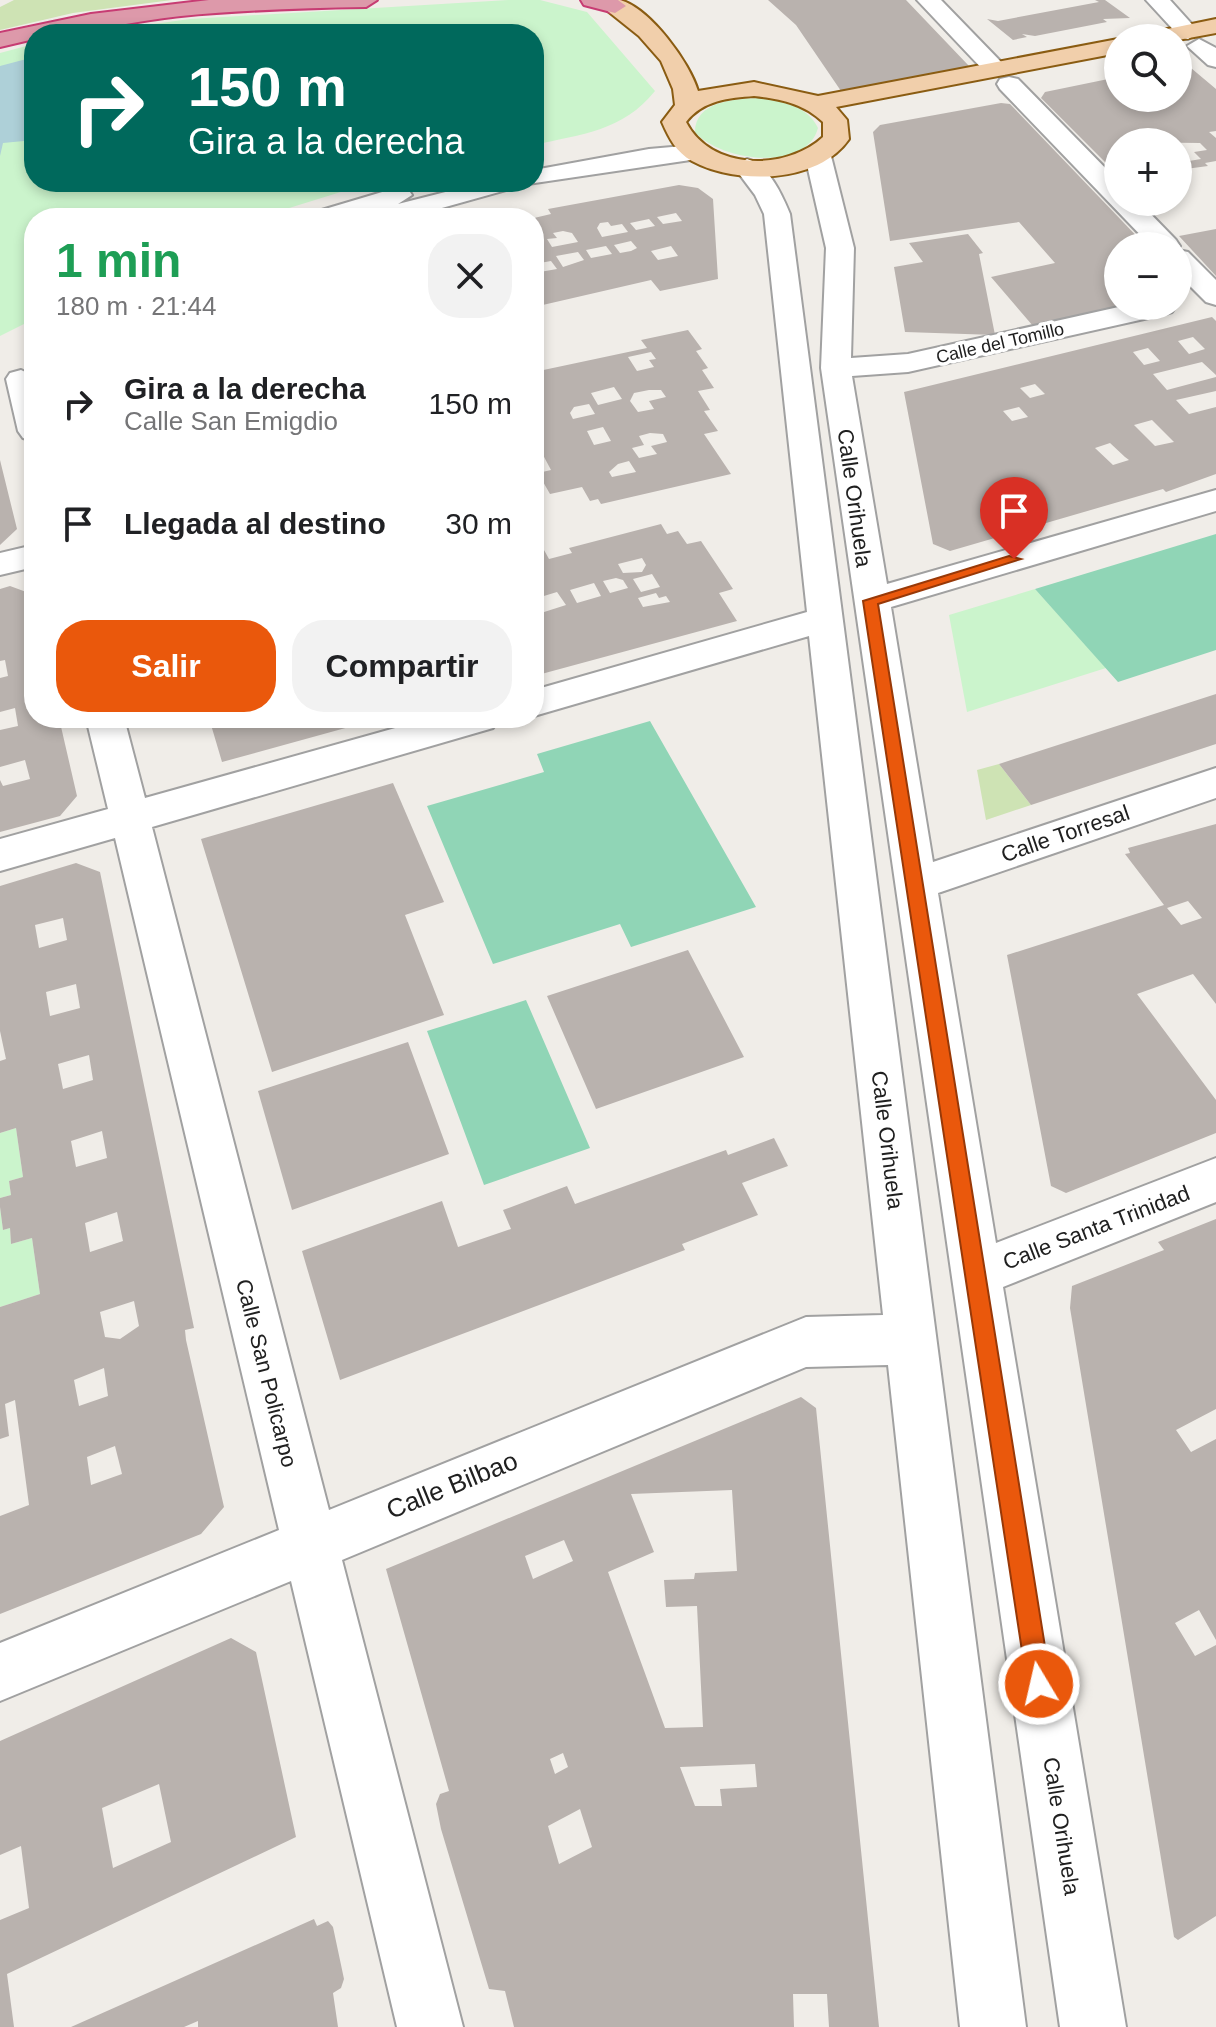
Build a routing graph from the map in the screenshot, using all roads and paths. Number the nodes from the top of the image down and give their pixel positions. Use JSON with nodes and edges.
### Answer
{"nodes":[{"id":1,"x":366,"y":0,"type":"edge"},
{"id":2,"x":928,"y":0,"type":"edge"},
{"id":3,"x":1157,"y":0,"type":"edge"},
{"id":4,"x":604,"y":2,"type":"edge"},
{"id":5,"x":664,"y":15,"type":"dead end"},
{"id":6,"x":75,"y":24,"type":"edge"},
{"id":7,"x":1216,"y":26,"type":"edge"},
{"id":8,"x":24,"y":35,"type":"edge"},
{"id":9,"x":685,"y":39,"type":"dead end"},
{"id":10,"x":0,"y":40,"type":"edge"},
{"id":11,"x":1200,"y":46,"type":"edge"},
{"id":12,"x":1104,"y":50,"type":"edge"},
{"id":13,"x":1104,"y":65,"type":"edge"},
{"id":14,"x":716,"y":67,"type":"dead end"},
{"id":15,"x":1002,"y":77,"type":"junction"},
{"id":16,"x":754,"y":89,"type":"junction"},
{"id":17,"x":681,"y":114,"type":"junction"},
{"id":18,"x":823,"y":127,"type":"junction"},
{"id":19,"x":695,"y":153,"type":"junction"},
{"id":20,"x":544,"y":161,"type":"edge"},
{"id":21,"x":747,"y":167,"type":"junction"},
{"id":22,"x":544,"y":176,"type":"edge"},
{"id":23,"x":1104,"y":182,"type":"edge"},
{"id":24,"x":417,"y":192,"type":"edge"},
{"id":25,"x":477,"y":192,"type":"edge"},
{"id":26,"x":360,"y":208,"type":"edge"},
{"id":27,"x":413,"y":208,"type":"edge"},
{"id":28,"x":1137,"y":216,"type":"edge"},
{"id":29,"x":1153,"y":232,"type":"edge"},
{"id":30,"x":1192,"y":272,"type":"edge"},
{"id":31,"x":1215,"y":295,"type":"edge"},
{"id":32,"x":1192,"y":299,"type":"edge"},
{"id":33,"x":1104,"y":319,"type":"edge"},
{"id":34,"x":836,"y":368,"type":"junction"},
{"id":35,"x":16,"y":371,"type":"edge"},
{"id":36,"x":24,"y":398,"type":"edge"},
{"id":37,"x":1216,"y":500,"type":"edge"},
{"id":38,"x":24,"y":558,"type":"edge"},
{"id":39,"x":0,"y":564,"type":"edge"},
{"id":40,"x":870,"y":601,"type":"junction"},
{"id":41,"x":826,"y":619,"type":"junction"},
{"id":42,"x":544,"y":700,"type":"edge"},
{"id":43,"x":108,"y":728,"type":"edge"},
{"id":44,"x":445,"y":728,"type":"edge"},
{"id":45,"x":1216,"y":783,"type":"edge"},
{"id":46,"x":130,"y":817,"type":"junction"},
{"id":47,"x":0,"y":855,"type":"edge"},
{"id":48,"x":915,"y":884,"type":"junction"},
{"id":49,"x":1216,"y":1180,"type":"edge"},
{"id":50,"x":975,"y":1275,"type":"junction"},
{"id":51,"x":913,"y":1339,"type":"junction"},
{"id":52,"x":309,"y":1543,"type":"junction"},
{"id":53,"x":0,"y":1672,"type":"edge"},
{"id":54,"x":430,"y":2027,"type":"edge"},
{"id":55,"x":993,"y":2027,"type":"edge"},
{"id":56,"x":1093,"y":2027,"type":"edge"}],
"edges":[{"from":1,"to":6,"type":"highway"},
{"from":2,"to":15,"type":"street"},
{"from":3,"to":11,"type":"street"},
{"from":4,"to":17,"type":"main road"},
{"from":5,"to":9,"type":"main road"},
{"from":7,"to":11,"type":"main road"},
{"from":8,"to":10,"type":"highway"},
{"from":12,"to":15,"type":"main road"},
{"from":13,"to":15,"type":"main road"},
{"from":14,"to":16,"type":"main road"},
{"from":15,"to":18,"type":"main road"},
{"from":15,"to":23,"type":"street"},
{"from":16,"to":17,"type":"main road"},
{"from":16,"to":18,"type":"main road"},
{"from":17,"to":19,"type":"main road"},
{"from":17,"to":20,"type":"street"},
{"from":18,"to":21,"type":"main road"},
{"from":18,"to":34,"type":"street","name":"Calle Orihuela"},
{"from":19,"to":21,"type":"main road"},
{"from":19,"to":22,"type":"street"},
{"from":21,"to":41,"type":"street","name":"Calle Orihuela"},
{"from":24,"to":26,"type":"street"},
{"from":25,"to":27,"type":"street"},
{"from":28,"to":29,"type":"street"},
{"from":30,"to":31,"type":"street"},
{"from":31,"to":32,"type":"street"},
{"from":33,"to":34,"type":"street","name":"Calle del Tomillo"},
{"from":34,"to":40,"type":"street","name":"Calle Orihuela"},
{"from":35,"to":36,"type":"street"},
{"from":37,"to":40,"type":"street"},
{"from":38,"to":39,"type":"street"},
{"from":40,"to":48,"type":"street","name":"Calle Orihuela"},
{"from":41,"to":42,"type":"street"},
{"from":41,"to":51,"type":"street","name":"Calle Orihuela"},
{"from":43,"to":46,"type":"street","name":"Calle San Policarpo"},
{"from":44,"to":46,"type":"street"},
{"from":45,"to":48,"type":"street","name":"Calle Torresal"},
{"from":46,"to":47,"type":"street"},
{"from":46,"to":52,"type":"street","name":"Calle San Policarpo"},
{"from":48,"to":50,"type":"street","name":"Calle Orihuela"},
{"from":49,"to":50,"type":"street","name":"Calle Santa Trinidad"},
{"from":50,"to":56,"type":"street","name":"Calle Orihuela"},
{"from":51,"to":52,"type":"street","name":"Calle Bilbao"},
{"from":51,"to":55,"type":"street","name":"Calle Orihuela"},
{"from":52,"to":53,"type":"street","name":"Calle Bilbao"},
{"from":52,"to":54,"type":"street","name":"Calle San Policarpo"}]}
